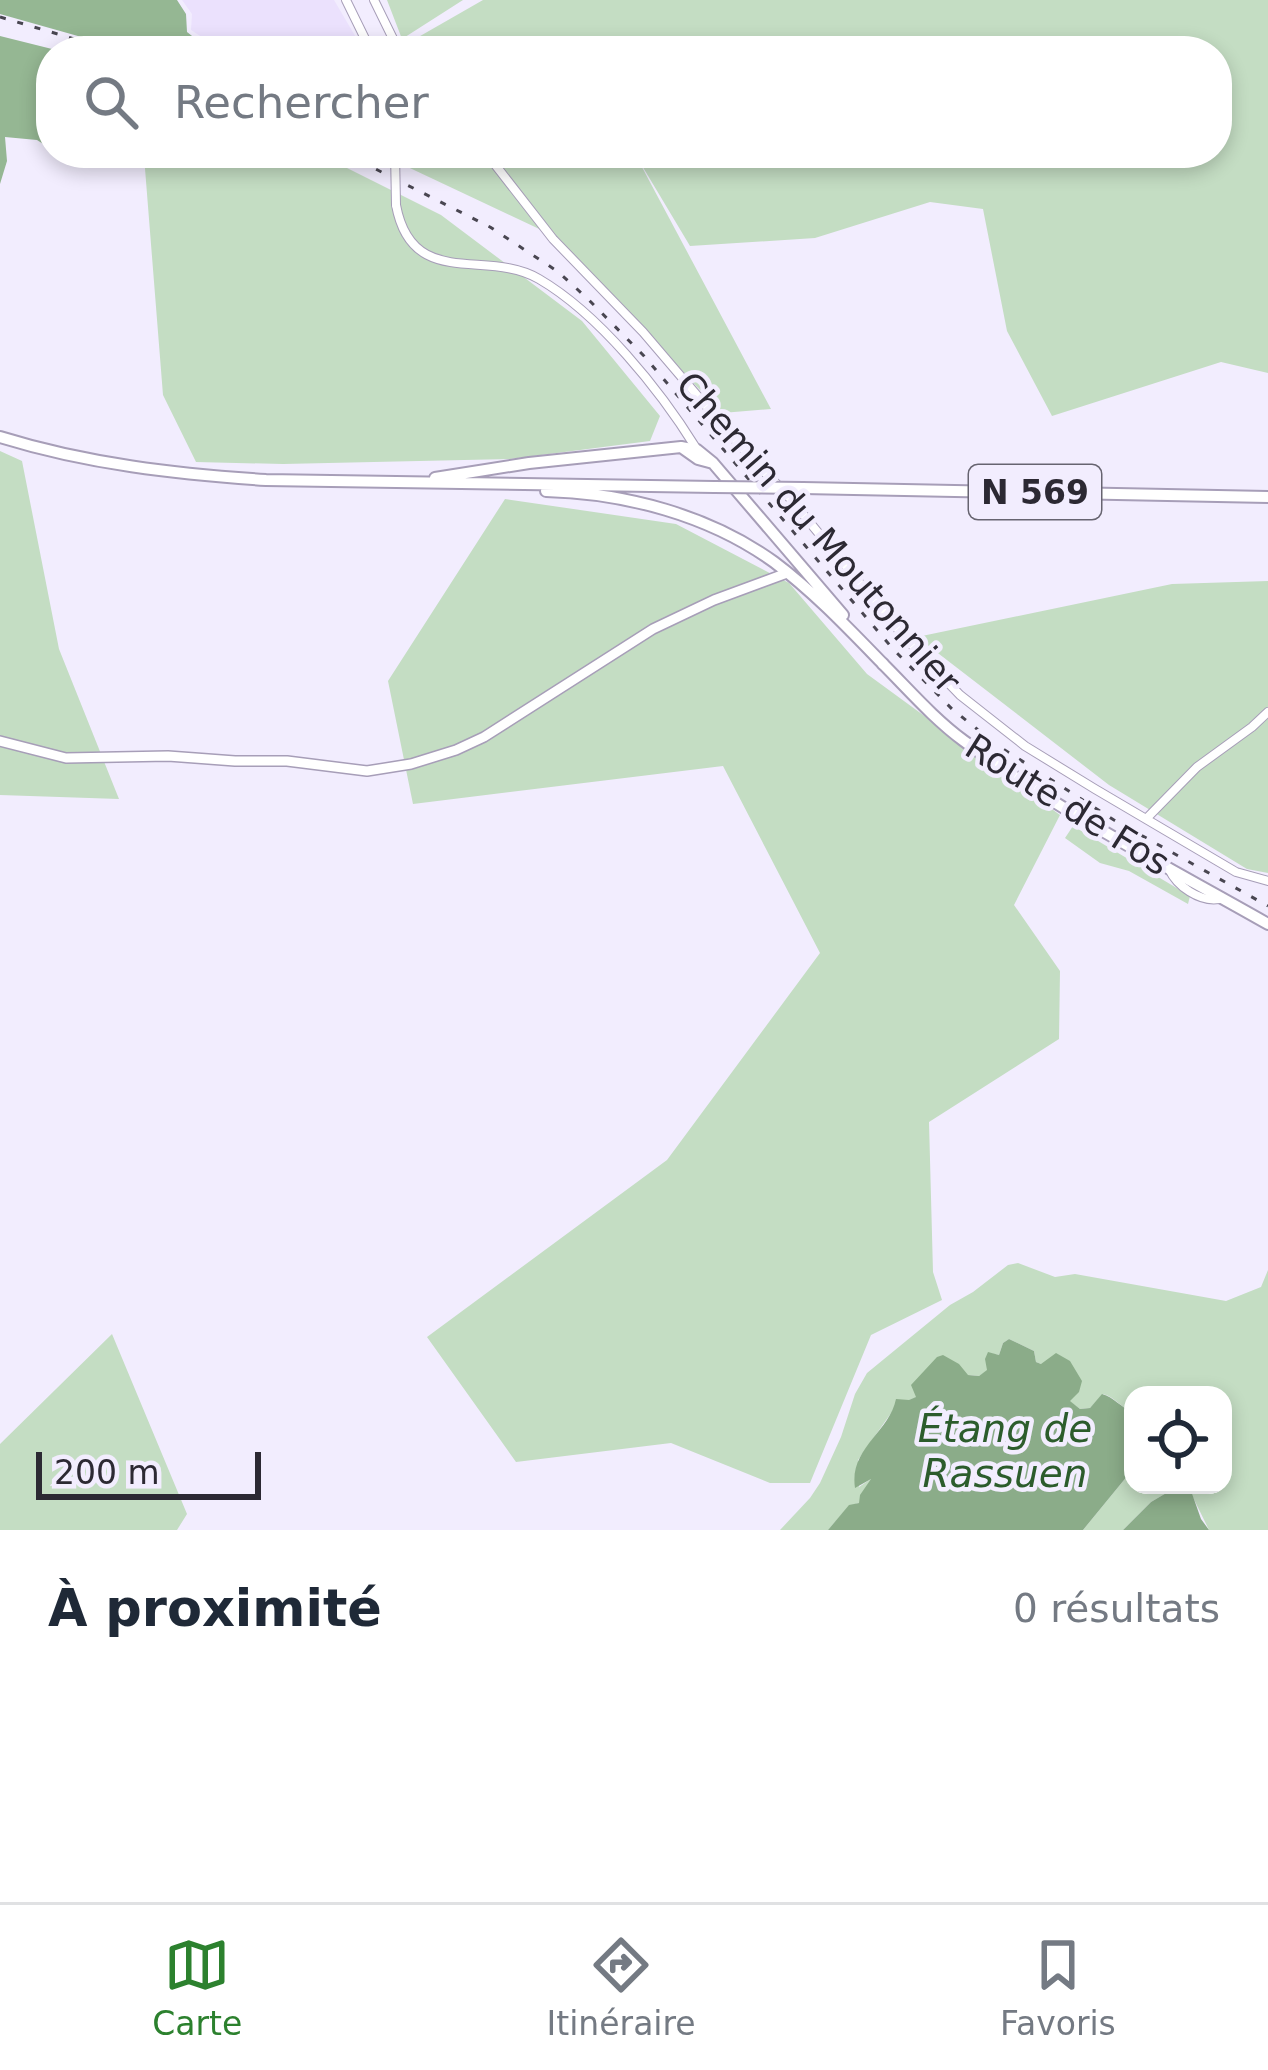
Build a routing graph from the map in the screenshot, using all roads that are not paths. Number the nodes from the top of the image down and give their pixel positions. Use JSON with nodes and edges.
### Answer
{"nodes":[{"id":1,"x":346,"y":0,"type":"edge"},
{"id":2,"x":374,"y":0,"type":"edge"},
{"id":3,"x":364,"y":36,"type":"edge"},
{"id":4,"x":392,"y":36,"type":"edge"},
{"id":5,"x":395,"y":168,"type":"edge"},
{"id":6,"x":497,"y":168,"type":"edge"},
{"id":7,"x":682,"y":425,"type":"junction"},
{"id":8,"x":0,"y":437,"type":"edge"},
{"id":9,"x":681,"y":447,"type":"junction"},
{"id":10,"x":697,"y":450,"type":"junction"},
{"id":11,"x":713,"y":463,"type":"junction"},
{"id":12,"x":421,"y":482,"type":"junction"},
{"id":13,"x":501,"y":485,"type":"junction"},
{"id":14,"x":1268,"y":497,"type":"edge"},
{"id":15,"x":682,"y":515,"type":"junction"},
{"id":16,"x":770,"y":528,"type":"junction"},
{"id":17,"x":793,"y":554,"type":"junction"},
{"id":18,"x":772,"y":561,"type":"junction"},
{"id":19,"x":787,"y":573,"type":"junction"},
{"id":20,"x":759,"y":584,"type":"junction"},
{"id":21,"x":883,"y":664,"type":"junction"},
{"id":22,"x":1268,"y":712,"type":"edge"},
{"id":23,"x":0,"y":741,"type":"edge"},
{"id":24,"x":1146,"y":819,"type":"junction"},
{"id":25,"x":1268,"y":881,"type":"edge"},
{"id":26,"x":1268,"y":924,"type":"edge"}],
"edges":[{"from":1,"to":3,"type":"street"},
{"from":2,"to":4,"type":"street"},
{"from":5,"to":7,"type":"street","bridge":true},
{"from":6,"to":24,"type":"street","name":"Chemin du Moutonnier"},
{"from":7,"to":9,"type":"street"},
{"from":7,"to":10,"type":"street"},
{"from":8,"to":12,"type":"main road","number":"N 569"},
{"from":9,"to":10,"type":"main road"},
{"from":9,"to":11,"type":"main road"},
{"from":9,"to":12,"type":"main road","number":"N 569"},
{"from":10,"to":11,"type":"main road"},
{"from":11,"to":16,"type":"main road"},
{"from":12,"to":13,"type":"main road","number":"N 569"},
{"from":13,"to":14,"type":"main road","number":"N 569","bridge":true},
{"from":13,"to":15,"type":"main road"},
{"from":15,"to":16,"type":"main road"},
{"from":15,"to":18,"type":"main road"},
{"from":16,"to":17,"type":"main road"},
{"from":16,"to":18,"type":"main road"},
{"from":17,"to":18,"type":"main road"},
{"from":17,"to":19,"type":"main road"},
{"from":17,"to":21,"type":"main road"},
{"from":18,"to":19,"type":"main road"},
{"from":18,"to":20,"type":"street"},
{"from":19,"to":20,"type":"street"},
{"from":19,"to":21,"type":"main road"},
{"from":20,"to":23,"type":"street"},
{"from":21,"to":26,"type":"main road","name":"Route de Fos"},
{"from":22,"to":24,"type":"street"},
{"from":24,"to":25,"type":"street","name":"Chemin du Moutonnier"}]}
